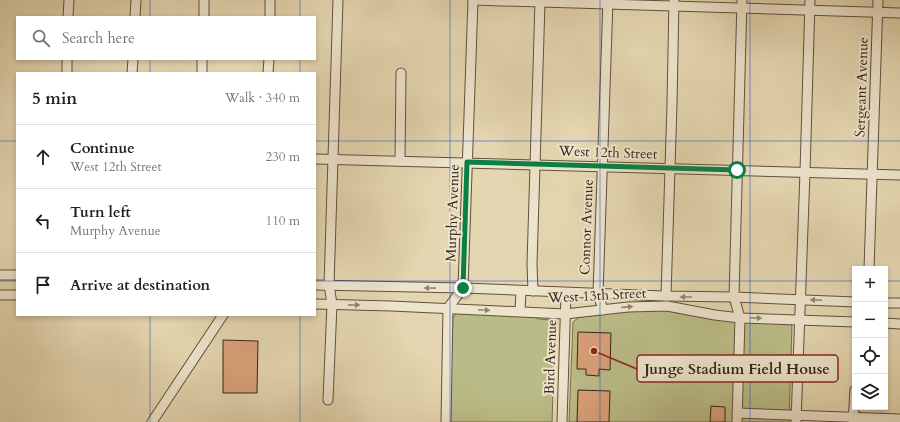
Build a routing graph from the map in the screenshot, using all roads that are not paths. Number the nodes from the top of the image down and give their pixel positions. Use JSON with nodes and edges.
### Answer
{"nodes":[{"id":1,"x":69,"y":0,"type":"edge"},
{"id":2,"x":136,"y":0,"type":"edge"},
{"id":3,"x":204,"y":0,"type":"edge"},
{"id":4,"x":270,"y":0,"type":"edge"},
{"id":5,"x":338,"y":0,"type":"edge"},
{"id":6,"x":473,"y":0,"type":"edge"},
{"id":7,"x":810,"y":0,"type":"edge"},
{"id":8,"x":878,"y":0,"type":"edge"},
{"id":9,"x":540,"y":2,"type":"junction"},
{"id":10,"x":608,"y":2,"type":"edge"},
{"id":11,"x":674,"y":3,"type":"edge"},
{"id":12,"x":742,"y":4,"type":"edge"},
{"id":13,"x":809,"y":10,"type":"junction"},
{"id":14,"x":877,"y":12,"type":"junction"},
{"id":15,"x":900,"y":13,"type":"edge"},
{"id":16,"x":68,"y":16,"type":"edge"},
{"id":17,"x":135,"y":16,"type":"edge"},
{"id":18,"x":204,"y":16,"type":"edge"},
{"id":19,"x":270,"y":16,"type":"edge"},
{"id":20,"x":67,"y":60,"type":"edge"},
{"id":21,"x":133,"y":60,"type":"edge"},
{"id":22,"x":202,"y":60,"type":"edge"},
{"id":23,"x":269,"y":60,"type":"edge"},
{"id":24,"x":67,"y":72,"type":"edge"},
{"id":25,"x":132,"y":72,"type":"edge"},
{"id":26,"x":202,"y":72,"type":"edge"},
{"id":27,"x":268,"y":72,"type":"edge"},
{"id":28,"x":401,"y":73,"type":"dead end"},
{"id":29,"x":316,"y":158,"type":"edge"},
{"id":30,"x":333,"y":159,"type":"junction"},
{"id":31,"x":400,"y":161,"type":"junction"},
{"id":32,"x":467,"y":162,"type":"junction"},
{"id":33,"x":535,"y":164,"type":"junction"},
{"id":34,"x":602,"y":166,"type":"junction"},
{"id":35,"x":670,"y":168,"type":"junction"},
{"id":36,"x":737,"y":170,"type":"junction"},
{"id":37,"x":806,"y":172,"type":"junction"},
{"id":38,"x":872,"y":174,"type":"junction"},
{"id":39,"x":900,"y":175,"type":"edge"},
{"id":40,"x":869,"y":266,"type":"edge"},
{"id":41,"x":0,"y":275,"type":"edge"},
{"id":42,"x":16,"y":276,"type":"edge"},
{"id":43,"x":316,"y":284,"type":"edge"},
{"id":44,"x":329,"y":285,"type":"junction"},
{"id":45,"x":463,"y":288,"type":"junction"},
{"id":46,"x":520,"y":291,"type":"junction"},
{"id":47,"x":532,"y":291,"type":"junction"},
{"id":48,"x":566,"y":293,"type":"junction"},
{"id":49,"x":598,"y":294,"type":"junction"},
{"id":50,"x":0,"y":295,"type":"edge"},
{"id":51,"x":16,"y":295,"type":"edge"},
{"id":52,"x":666,"y":296,"type":"junction"},
{"id":53,"x":392,"y":297,"type":"junction"},
{"id":54,"x":734,"y":297,"type":"junction"},
{"id":55,"x":801,"y":300,"type":"junction"},
{"id":56,"x":852,"y":302,"type":"edge"},
{"id":57,"x":888,"y":302,"type":"edge"},
{"id":58,"x":900,"y":303,"type":"edge"},
{"id":59,"x":316,"y":304,"type":"edge"},
{"id":60,"x":332,"y":304,"type":"junction"},
{"id":61,"x":448,"y":308,"type":"junction"},
{"id":62,"x":603,"y":310,"type":"junction"},
{"id":63,"x":520,"y":311,"type":"junction"},
{"id":64,"x":565,"y":314,"type":"junction"},
{"id":65,"x":222,"y":316,"type":"edge"},
{"id":66,"x":740,"y":318,"type":"junction"},
{"id":67,"x":800,"y":320,"type":"junction"},
{"id":68,"x":852,"y":322,"type":"edge"},
{"id":69,"x":888,"y":323,"type":"edge"},
{"id":70,"x":900,"y":324,"type":"edge"},
{"id":71,"x":328,"y":400,"type":"dead end"},
{"id":72,"x":854,"y":410,"type":"edge"},
{"id":73,"x":737,"y":418,"type":"edge"},
{"id":74,"x":900,"y":418,"type":"edge"},
{"id":75,"x":796,"y":419,"type":"edge"},
{"id":76,"x":853,"y":420,"type":"edge"},
{"id":77,"x":152,"y":422,"type":"edge"},
{"id":78,"x":446,"y":422,"type":"edge"},
{"id":79,"x":562,"y":422,"type":"edge"}],
"edges":[{"from":1,"to":16,"type":"street"},
{"from":2,"to":17,"type":"street"},
{"from":3,"to":18,"type":"street"},
{"from":4,"to":19,"type":"street"},
{"from":5,"to":30,"type":"street"},
{"from":6,"to":9,"type":"street"},
{"from":6,"to":32,"type":"street","name":"Murphy Avenue"},
{"from":7,"to":13,"type":"street"},
{"from":8,"to":14,"type":"street","name":"Sergeant Avenue"},
{"from":9,"to":10,"type":"street"},
{"from":9,"to":33,"type":"street"},
{"from":10,"to":11,"type":"street"},
{"from":10,"to":34,"type":"street","name":"Connor Avenue"},
{"from":11,"to":12,"type":"street"},
{"from":11,"to":35,"type":"street"},
{"from":12,"to":13,"type":"street"},
{"from":12,"to":36,"type":"street"},
{"from":13,"to":14,"type":"street"},
{"from":13,"to":37,"type":"street"},
{"from":14,"to":15,"type":"street"},
{"from":14,"to":38,"type":"street","name":"Sergeant Avenue"},
{"from":20,"to":24,"type":"street"},
{"from":21,"to":25,"type":"street"},
{"from":22,"to":26,"type":"street"},
{"from":23,"to":27,"type":"street"},
{"from":28,"to":31,"type":"street"},
{"from":29,"to":30,"type":"street","name":"West 12th Street"},
{"from":30,"to":31,"type":"street","name":"West 12th Street"},
{"from":30,"to":44,"type":"street"},
{"from":31,"to":32,"type":"street","name":"West 12th Street"},
{"from":32,"to":33,"type":"street","name":"West 12th Street"},
{"from":32,"to":45,"type":"street","name":"Murphy Avenue"},
{"from":33,"to":34,"type":"street","name":"West 12th Street"},
{"from":33,"to":47,"type":"street"},
{"from":34,"to":35,"type":"street","name":"West 12th Street"},
{"from":34,"to":49,"type":"street","name":"Connor Avenue"},
{"from":35,"to":36,"type":"street","name":"West 12th Street"},
{"from":35,"to":52,"type":"street"},
{"from":36,"to":37,"type":"street","name":"West 12th Street"},
{"from":36,"to":54,"type":"street"},
{"from":37,"to":38,"type":"street","name":"West 12th Street"},
{"from":37,"to":55,"type":"street"},
{"from":38,"to":39,"type":"street","name":"West 12th Street"},
{"from":38,"to":40,"type":"street","name":"Sergeant Avenue"},
{"from":41,"to":42,"type":"street"},
{"from":43,"to":44,"type":"street","name":"West 13th Street"},
{"from":44,"to":53,"type":"street","name":"West 13th Street"},
{"from":44,"to":60,"type":"street"},
{"from":45,"to":46,"type":"street","name":"West 13th Street"},
{"from":45,"to":53,"type":"street","name":"West 13th Street","one_way":true},
{"from":45,"to":61,"type":"street"},
{"from":46,"to":47,"type":"street","name":"West 13th Street"},
{"from":46,"to":63,"type":"street"},
{"from":47,"to":48,"type":"street","name":"West 13th Street"},
{"from":48,"to":49,"type":"street","name":"West 13th Street"},
{"from":48,"to":64,"type":"street","name":"Bird Avenue"},
{"from":49,"to":52,"type":"street","name":"West 13th Street"},
{"from":49,"to":62,"type":"street","name":"Connor Avenue"},
{"from":50,"to":51,"type":"street"},
{"from":54,"to":52,"type":"street","name":"West 13th Street","one_way":true},
{"from":60,"to":53,"type":"street","name":"West 13th Street","one_way":true},
{"from":53,"to":61,"type":"street","name":"West 13th Street"},
{"from":54,"to":55,"type":"street","name":"West 13th Street"},
{"from":54,"to":66,"type":"street"},
{"from":56,"to":55,"type":"street","name":"West 13th Street","one_way":true},
{"from":55,"to":67,"type":"street"},
{"from":57,"to":58,"type":"street"},
{"from":59,"to":60,"type":"street","name":"West 13th Street"},
{"from":60,"to":71,"type":"street"},
{"from":61,"to":63,"type":"street","name":"West 13th Street","one_way":true},
{"from":61,"to":78,"type":"street"},
{"from":62,"to":64,"type":"street","name":"West 13th Street"},
{"from":62,"to":66,"type":"street","name":"West 13th Street","one_way":true},
{"from":63,"to":64,"type":"street","name":"West 13th Street"},
{"from":64,"to":79,"type":"street","name":"Bird Avenue"},
{"from":65,"to":77,"type":"street"},
{"from":66,"to":67,"type":"street","name":"West 13th Street","one_way":true},
{"from":66,"to":73,"type":"street"},
{"from":67,"to":68,"type":"street","name":"West 13th Street"},
{"from":67,"to":75,"type":"street"},
{"from":69,"to":70,"type":"street"},
{"from":72,"to":76,"type":"street"},
{"from":73,"to":75,"type":"street"},
{"from":74,"to":76,"type":"street"},
{"from":75,"to":76,"type":"street"}]}
